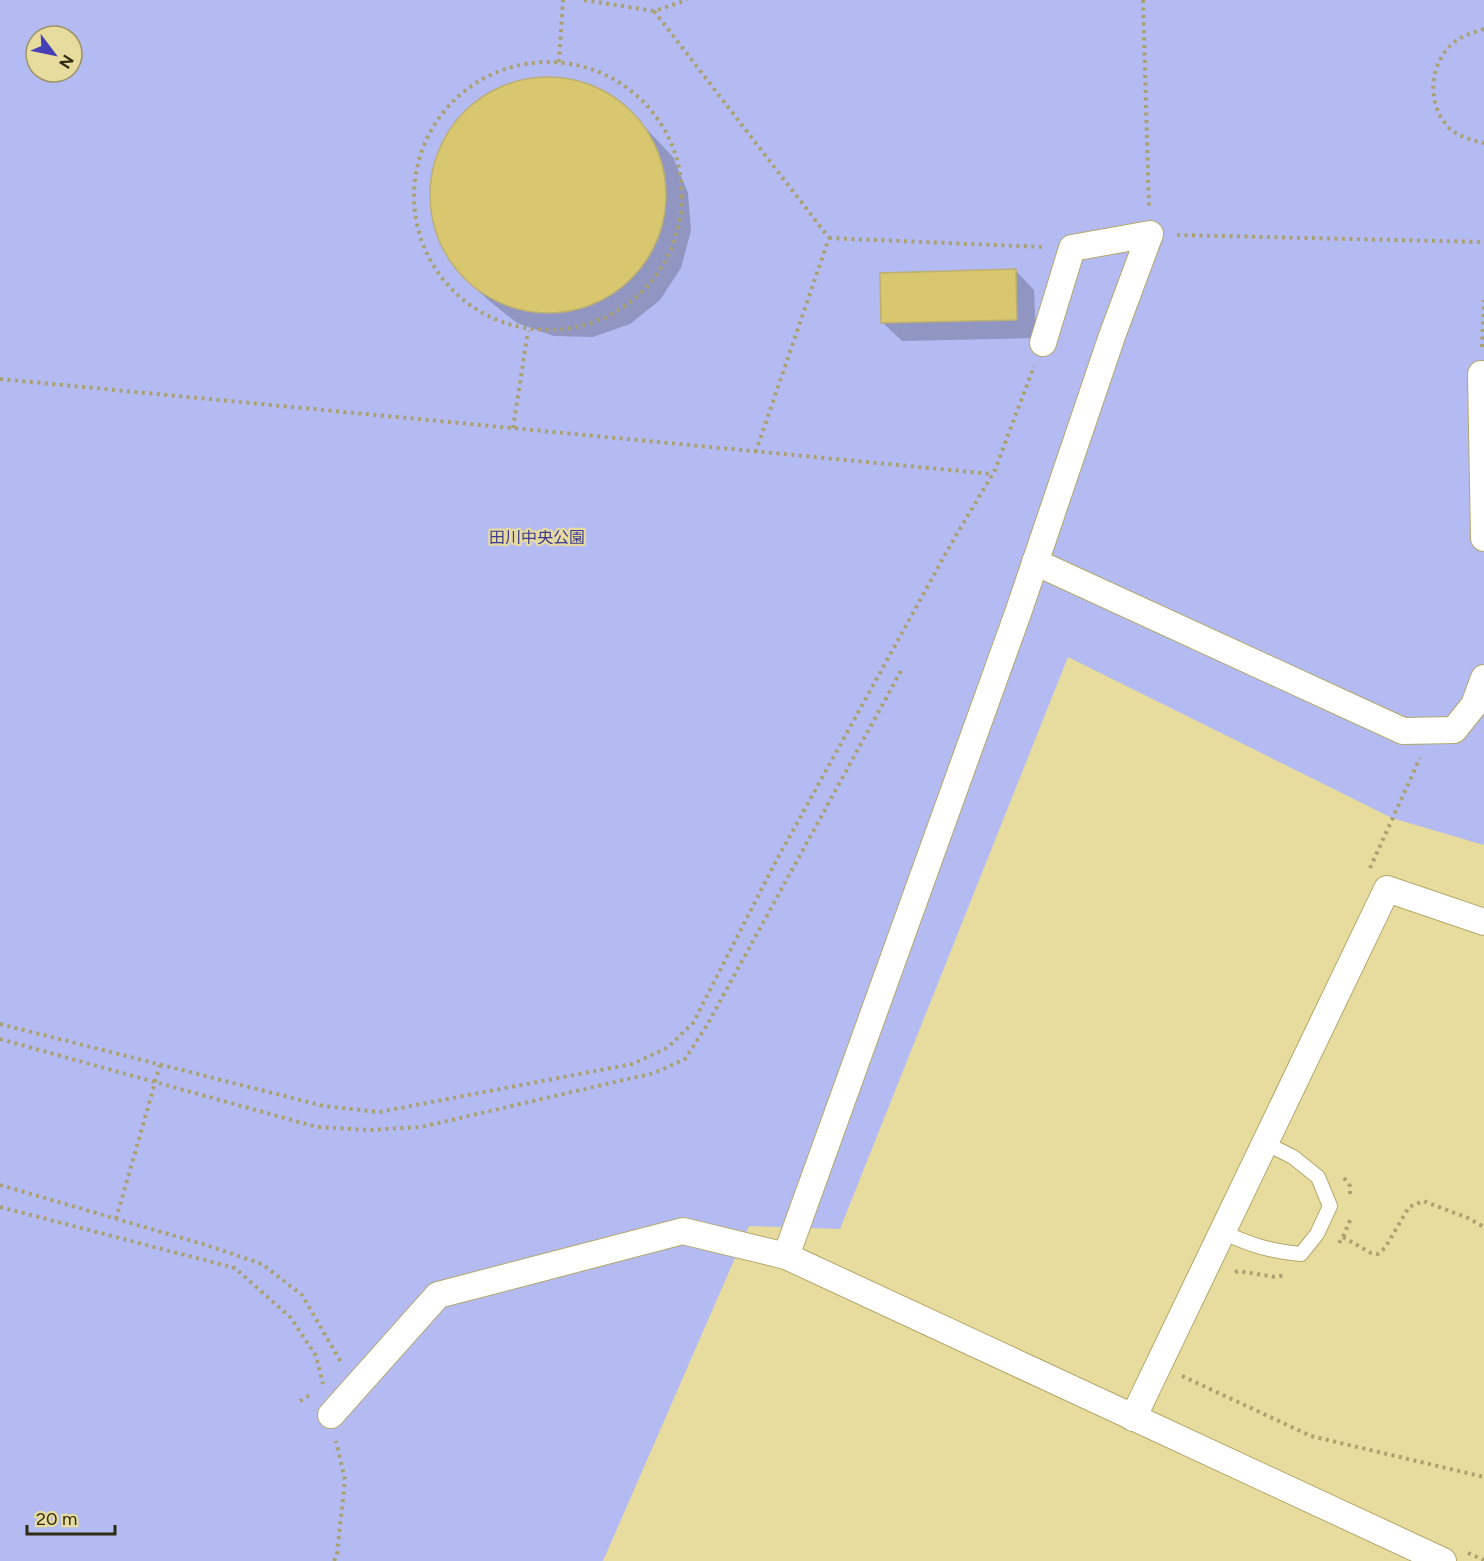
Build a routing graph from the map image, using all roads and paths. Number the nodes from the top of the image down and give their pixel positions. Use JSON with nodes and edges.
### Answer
{"nodes":[{"id":1,"x":563,"y":0,"type":"edge"},
{"id":2,"x":584,"y":0,"type":"edge"},
{"id":3,"x":687,"y":0,"type":"edge"},
{"id":4,"x":1143,"y":0,"type":"edge"},
{"id":5,"x":654,"y":11,"type":"junction"},
{"id":6,"x":1484,"y":29,"type":"edge"},
{"id":7,"x":560,"y":62,"type":"junction"},
{"id":8,"x":1484,"y":143,"type":"edge"},
{"id":9,"x":1150,"y":234,"type":"junction"},
{"id":10,"x":829,"y":238,"type":"junction"},
{"id":11,"x":1484,"y":242,"type":"edge"},
{"id":12,"x":1072,"y":248,"type":"junction"},
{"id":13,"x":1484,"y":300,"type":"edge"},
{"id":14,"x":528,"y":331,"type":"junction"},
{"id":15,"x":1042,"y":343,"type":"joint"},
{"id":16,"x":1481,"y":374,"type":"joint"},
{"id":17,"x":0,"y":379,"type":"edge"},
{"id":18,"x":513,"y":428,"type":"junction"},
{"id":19,"x":756,"y":452,"type":"junction"},
{"id":20,"x":992,"y":474,"type":"junction"},
{"id":21,"x":1484,"y":538,"type":"edge"},
{"id":22,"x":1035,"y":562,"type":"junction"},
{"id":23,"x":902,"y":669,"type":"dead end"},
{"id":24,"x":1484,"y":678,"type":"edge"},
{"id":25,"x":1434,"y":730,"type":"junction"},
{"id":26,"x":1387,"y":889,"type":"junction"},
{"id":27,"x":1484,"y":922,"type":"edge"},
{"id":28,"x":0,"y":1024,"type":"edge"},
{"id":29,"x":0,"y":1039,"type":"edge"},
{"id":30,"x":160,"y":1065,"type":"junction"},
{"id":31,"x":155,"y":1082,"type":"junction"},
{"id":32,"x":1265,"y":1143,"type":"junction"},
{"id":33,"x":1343,"y":1177,"type":"dead end"},
{"id":34,"x":0,"y":1185,"type":"edge"},
{"id":35,"x":1350,"y":1196,"type":"dead end"},
{"id":36,"x":0,"y":1207,"type":"edge"},
{"id":37,"x":1352,"y":1216,"type":"dead end"},
{"id":38,"x":116,"y":1219,"type":"junction"},
{"id":39,"x":1484,"y":1227,"type":"edge"},
{"id":40,"x":1222,"y":1233,"type":"junction"},
{"id":41,"x":1343,"y":1238,"type":"junction"},
{"id":42,"x":1336,"y":1246,"type":"dead end"},
{"id":43,"x":786,"y":1256,"type":"junction"},
{"id":44,"x":1292,"y":1274,"type":"dead end"},
{"id":45,"x":1228,"y":1276,"type":"dead end"},
{"id":46,"x":344,"y":1366,"type":"dead end"},
{"id":47,"x":1186,"y":1366,"type":"dead end"},
{"id":48,"x":1181,"y":1376,"type":"junction"},
{"id":49,"x":1177,"y":1384,"type":"dead end"},
{"id":50,"x":330,"y":1415,"type":"junction"},
{"id":51,"x":1133,"y":1418,"type":"junction"},
{"id":52,"x":1484,"y":1477,"type":"edge"},
{"id":53,"x":1453,"y":1556,"type":"edge"},
{"id":54,"x":1484,"y":1560,"type":"edge"},
{"id":55,"x":334,"y":1561,"type":"edge"}],
"edges":[{"from":1,"to":7,"type":"path"},
{"from":2,"to":5,"type":"path"},
{"from":3,"to":5,"type":"path"},
{"from":4,"to":9,"type":"path"},
{"from":5,"to":10,"type":"path"},
{"from":6,"to":8,"type":"path"},
{"from":7,"to":14,"type":"path"},
{"from":7,"to":14,"type":"path"},
{"from":9,"to":11,"type":"path"},
{"from":9,"to":12,"type":"street"},
{"from":9,"to":22,"type":"street"},
{"from":10,"to":12,"type":"path"},
{"from":10,"to":19,"type":"path"},
{"from":12,"to":15,"type":"street"},
{"from":13,"to":16,"type":"path"},
{"from":14,"to":18,"type":"path"},
{"from":15,"to":20,"type":"path"},
{"from":16,"to":21,"type":"street"},
{"from":17,"to":18,"type":"path"},
{"from":18,"to":19,"type":"path"},
{"from":19,"to":20,"type":"path"},
{"from":20,"to":30,"type":"path"},
{"from":22,"to":25,"type":"street"},
{"from":22,"to":43,"type":"street"},
{"from":23,"to":31,"type":"path"},
{"from":24,"to":25,"type":"street"},
{"from":25,"to":26,"type":"path"},
{"from":26,"to":27,"type":"street"},
{"from":26,"to":32,"type":"street"},
{"from":28,"to":30,"type":"path"},
{"from":29,"to":31,"type":"path"},
{"from":30,"to":31,"type":"path"},
{"from":31,"to":38,"type":"path"},
{"from":32,"to":40,"type":"street"},
{"from":32,"to":40,"type":"lane"},
{"from":33,"to":35,"type":"path"},
{"from":34,"to":38,"type":"path"},
{"from":36,"to":50,"type":"path"},
{"from":37,"to":41,"type":"path"},
{"from":38,"to":46,"type":"path"},
{"from":39,"to":41,"type":"path"},
{"from":40,"to":51,"type":"street"},
{"from":41,"to":42,"type":"path"},
{"from":43,"to":50,"type":"street"},
{"from":43,"to":51,"type":"street"},
{"from":44,"to":45,"type":"path"},
{"from":47,"to":48,"type":"path"},
{"from":48,"to":49,"type":"path"},
{"from":48,"to":52,"type":"path"},
{"from":50,"to":55,"type":"path"},
{"from":51,"to":53,"type":"street"},
{"from":53,"to":54,"type":"path"}]}
